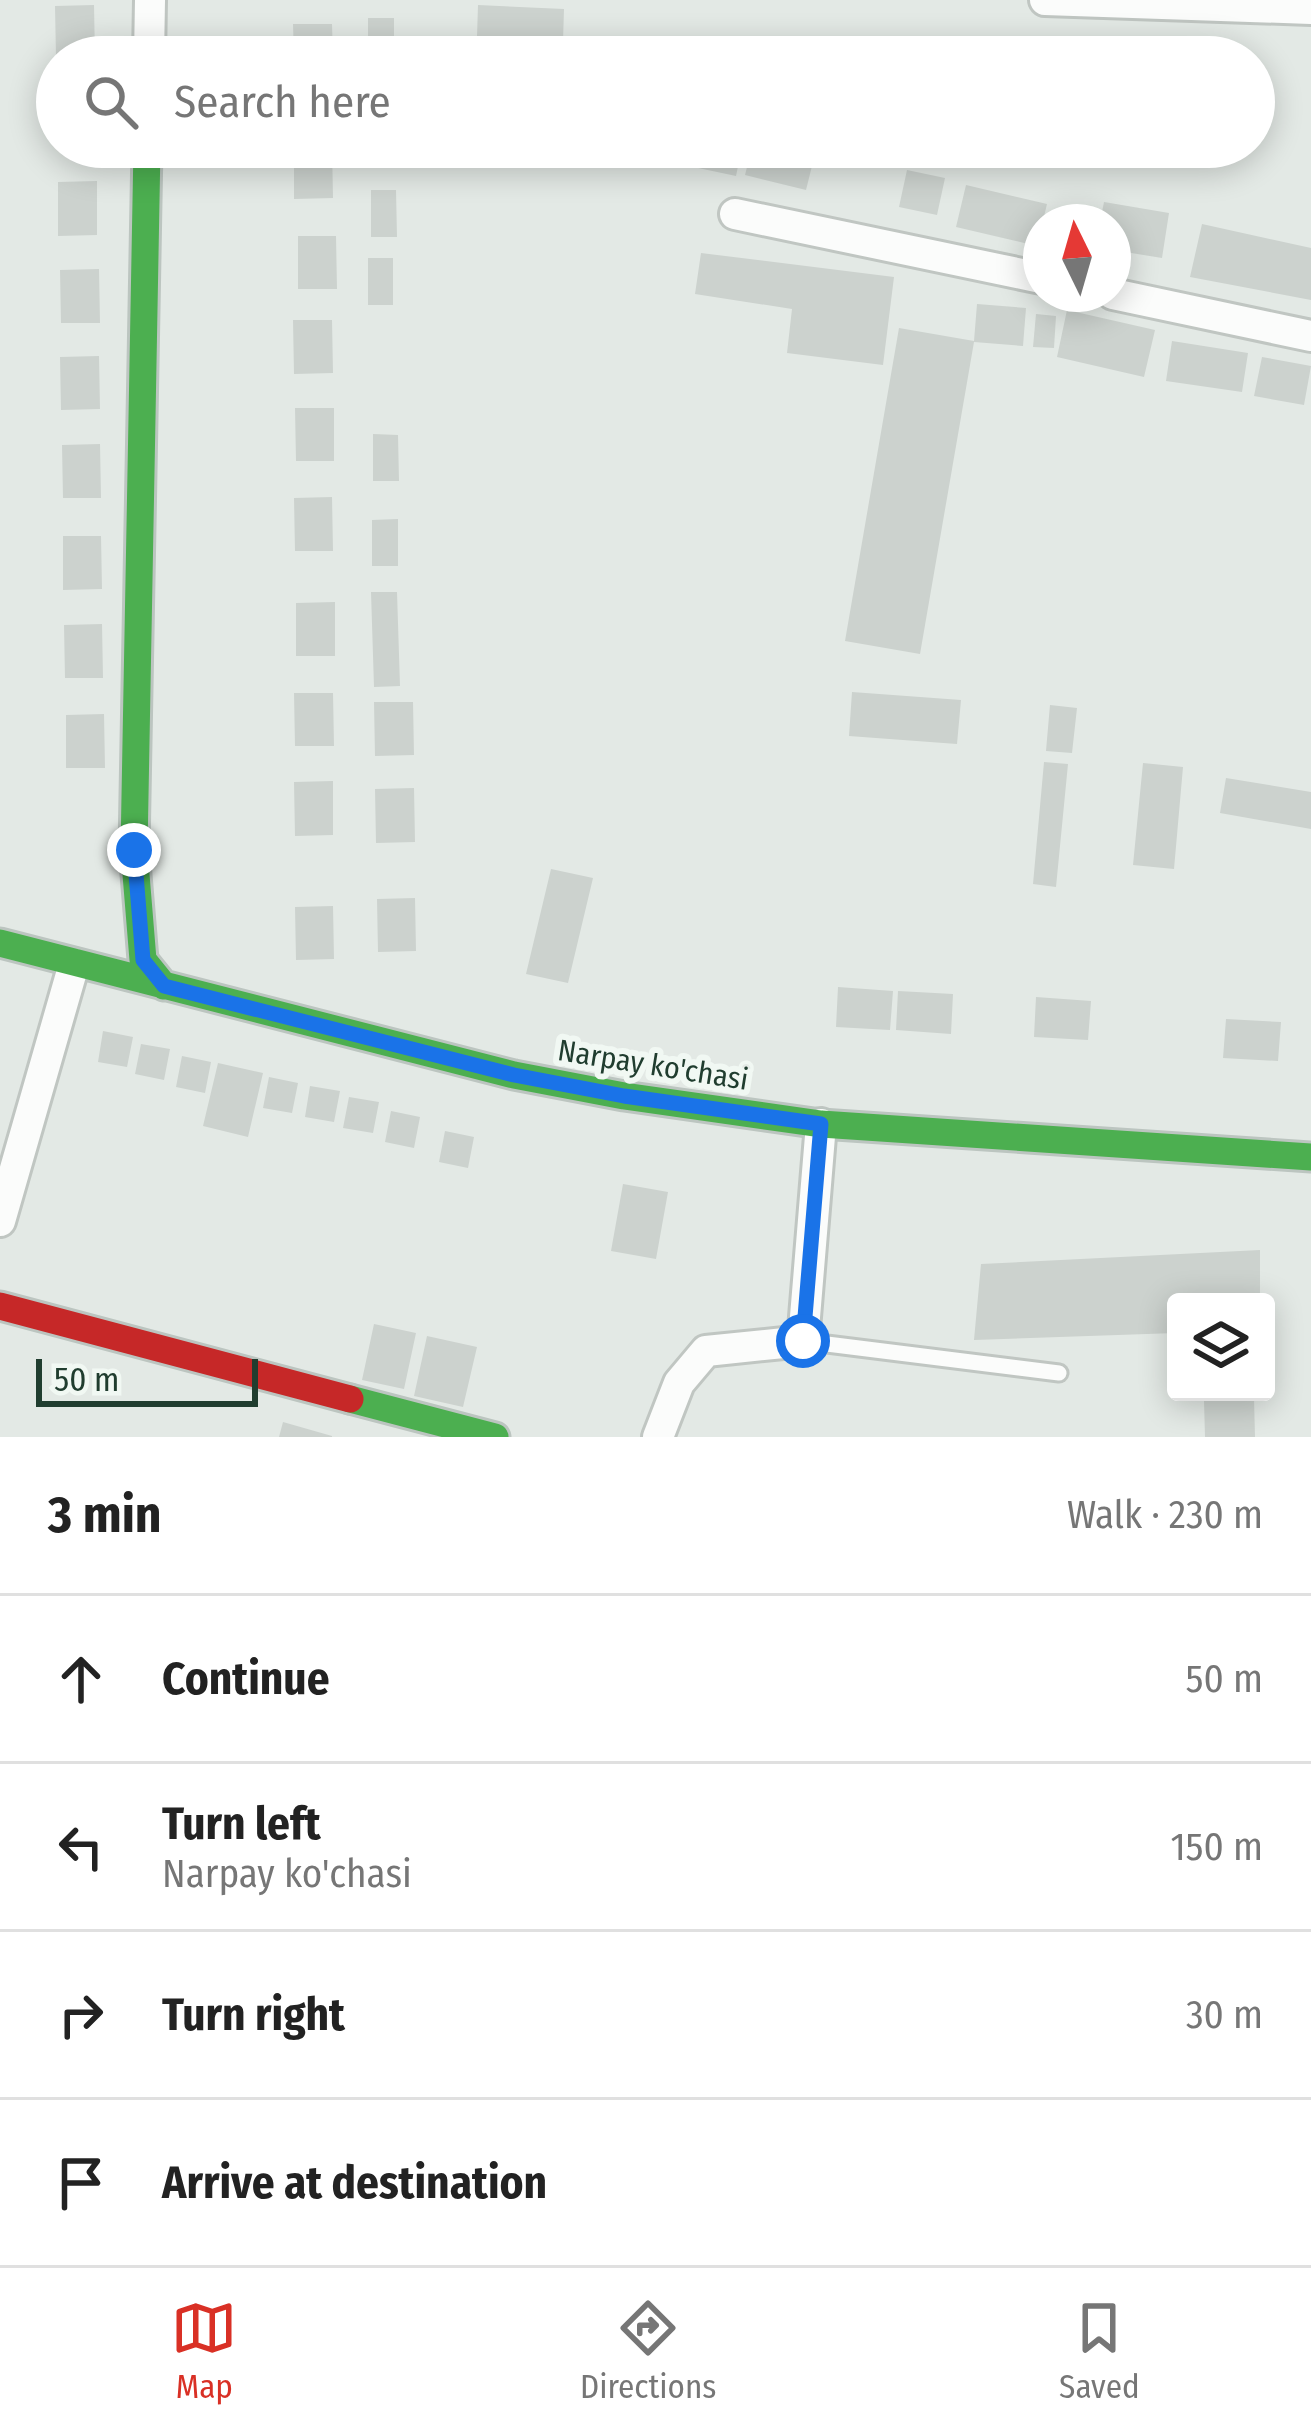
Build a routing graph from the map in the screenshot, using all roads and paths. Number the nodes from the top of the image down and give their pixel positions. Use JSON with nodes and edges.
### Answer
{"nodes":[{"id":1,"x":150,"y":0,"type":"edge"},
{"id":2,"x":1045,"y":0,"type":"edge"},
{"id":3,"x":1311,"y":9,"type":"edge"},
{"id":4,"x":149,"y":36,"type":"edge"},
{"id":5,"x":147,"y":168,"type":"edge"},
{"id":6,"x":735,"y":214,"type":"dead end"},
{"id":7,"x":1023,"y":274,"type":"edge"},
{"id":8,"x":1131,"y":298,"type":"edge"},
{"id":9,"x":1311,"y":336,"type":"edge"},
{"id":10,"x":0,"y":943,"type":"edge"},
{"id":11,"x":74,"y":964,"type":"junction"},
{"id":12,"x":164,"y":986,"type":"junction"},
{"id":13,"x":821,"y":1124,"type":"junction"},
{"id":14,"x":1268,"y":1154,"type":"junction"},
{"id":15,"x":1311,"y":1157,"type":"edge"},
{"id":16,"x":1311,"y":1168,"type":"edge"},
{"id":17,"x":0,"y":1220,"type":"edge"},
{"id":18,"x":0,"y":1306,"type":"edge"},
{"id":19,"x":803,"y":1341,"type":"junction"},
{"id":20,"x":1059,"y":1373,"type":"dead end"},
{"id":21,"x":495,"y":1437,"type":"edge"},
{"id":22,"x":658,"y":1437,"type":"edge"}],
"edges":[{"from":1,"to":4,"type":"street"},
{"from":2,"to":3,"type":"street"},
{"from":5,"to":12,"type":"street"},
{"from":6,"to":7,"type":"street"},
{"from":8,"to":9,"type":"street"},
{"from":10,"to":11,"type":"street","name":"Narpay ko'chasi"},
{"from":11,"to":12,"type":"street","name":"Narpay ko'chasi"},
{"from":11,"to":17,"type":"street"},
{"from":12,"to":13,"type":"street","name":"Narpay ko'chasi"},
{"from":13,"to":14,"type":"street","name":"Narpay ko'chasi"},
{"from":13,"to":19,"type":"street"},
{"from":14,"to":15,"type":"street","name":"Narpay ko'chasi"},
{"from":14,"to":16,"type":"street"},
{"from":18,"to":21,"type":"street"},
{"from":19,"to":20,"type":"lane"},
{"from":19,"to":22,"type":"street"}]}
